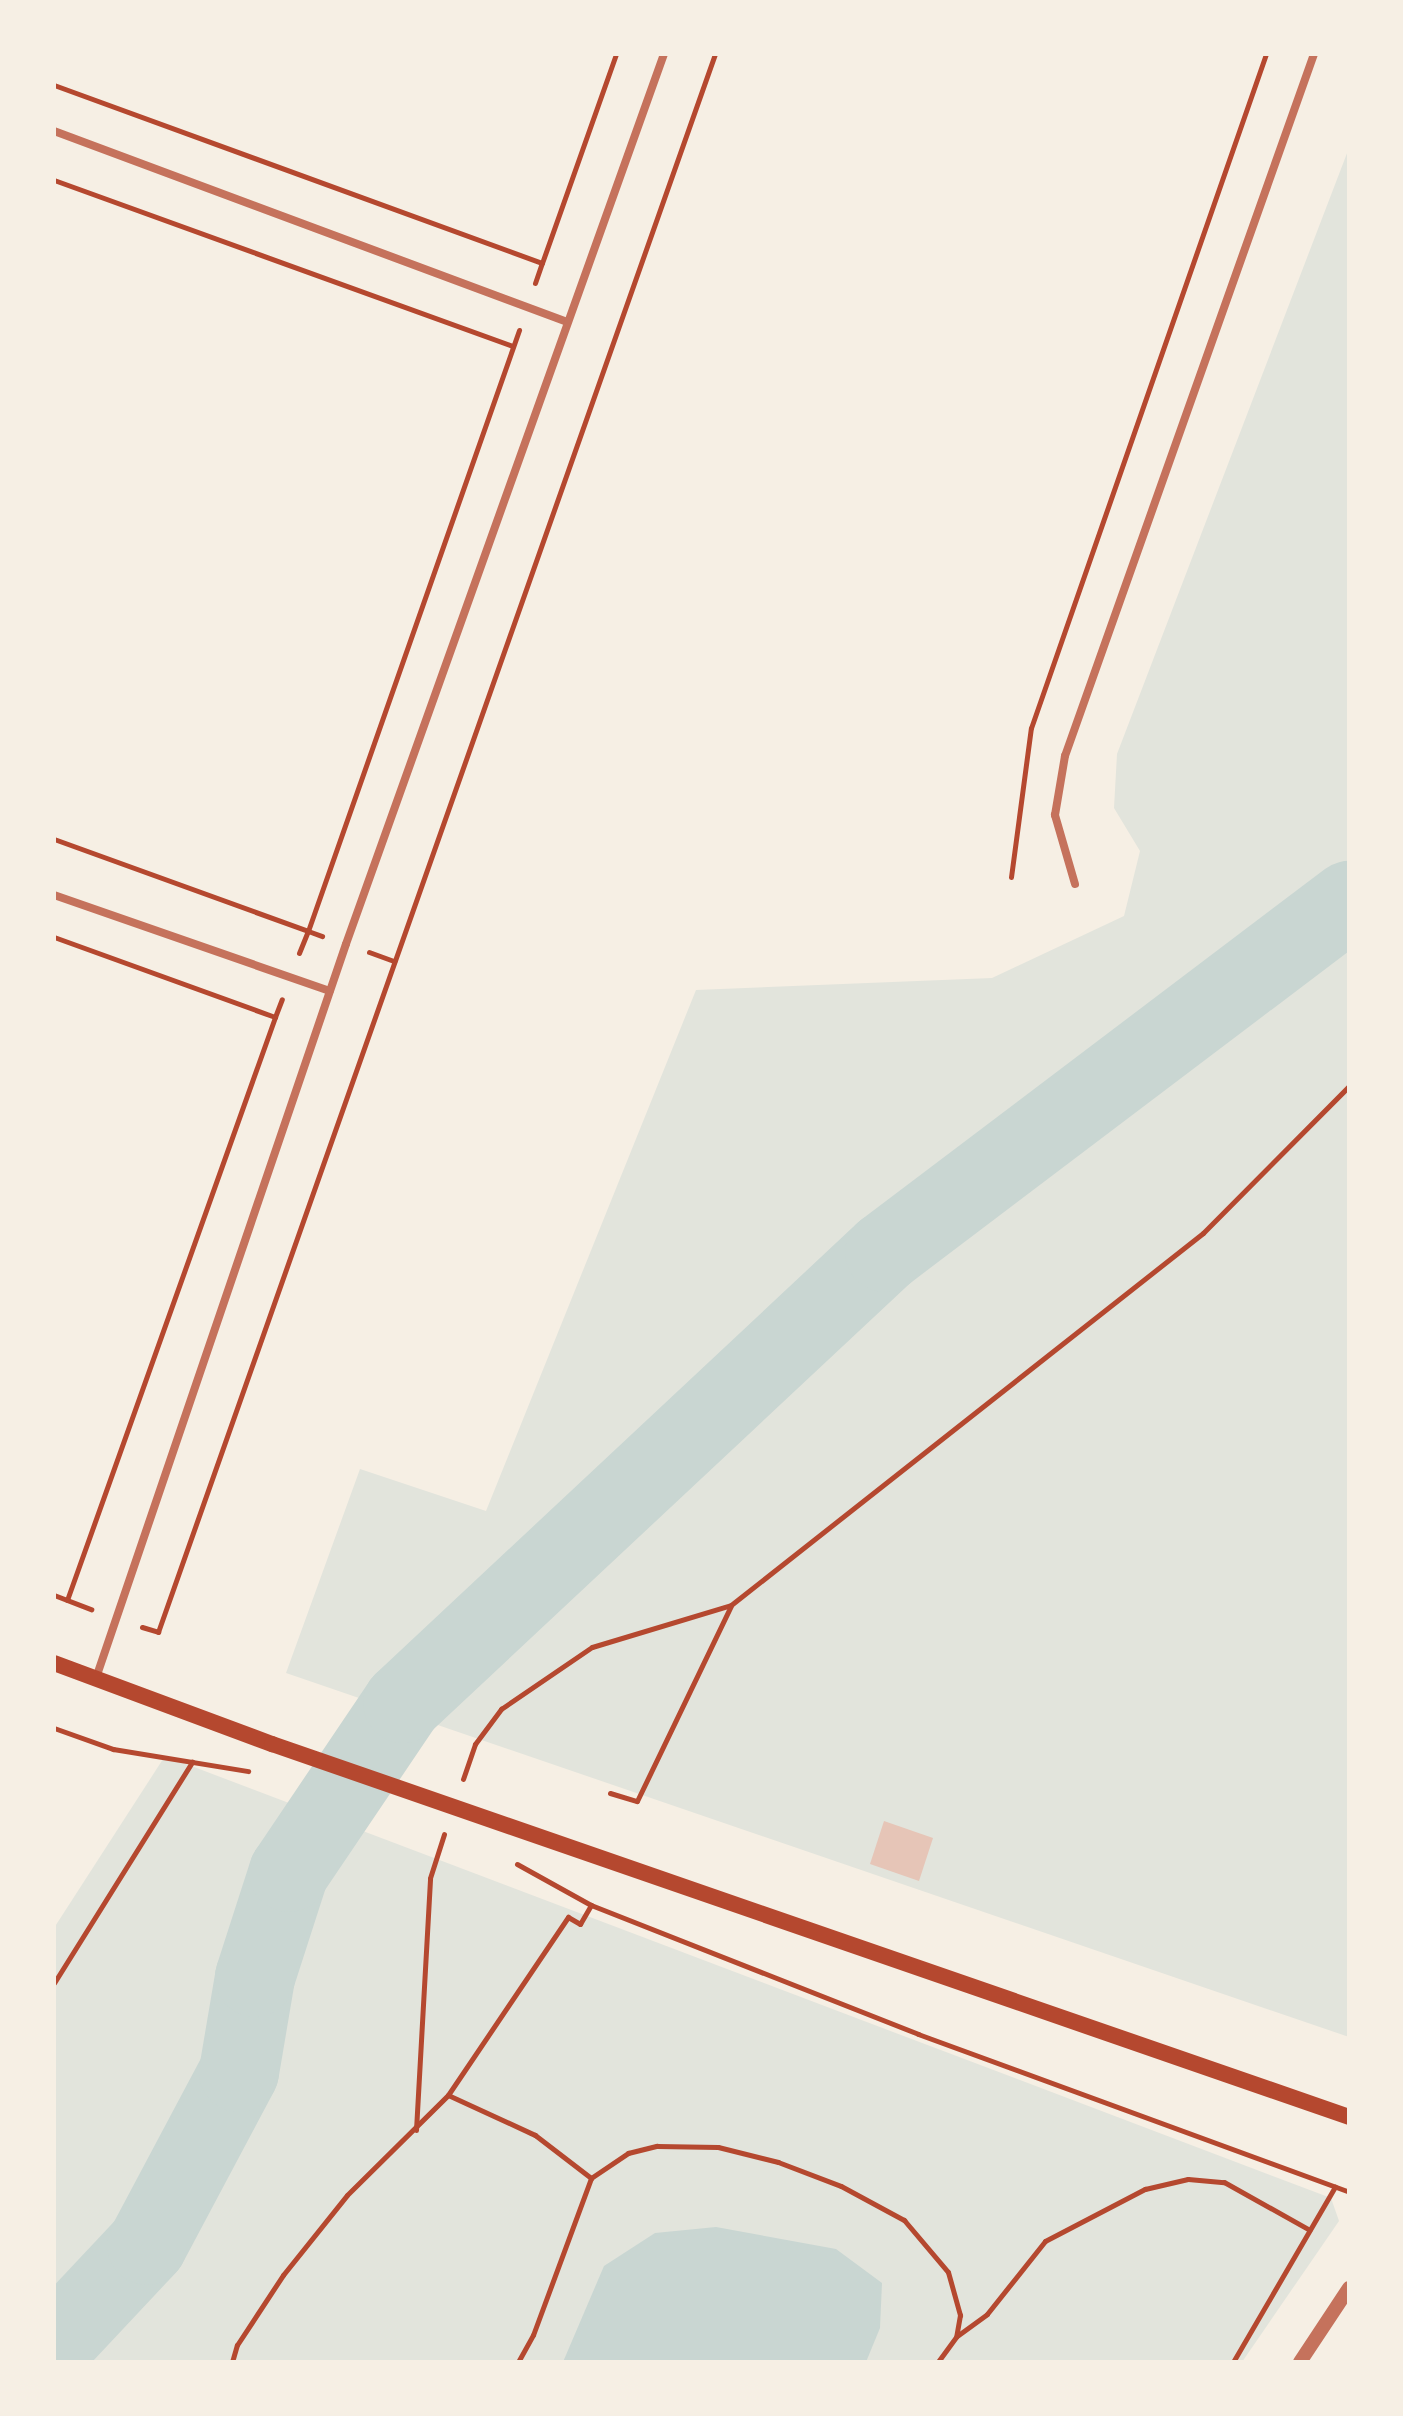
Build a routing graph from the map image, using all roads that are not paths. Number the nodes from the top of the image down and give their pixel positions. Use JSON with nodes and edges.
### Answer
{"nodes":[{"id":1,"x":664,"y":54,"type":"edge"},
{"id":2,"x":1314,"y":54,"type":"edge"},
{"id":3,"x":54,"y":131,"type":"edge"},
{"id":4,"x":567,"y":322,"type":"junction"},
{"id":5,"x":1075,"y":884,"type":"dead end"},
{"id":6,"x":54,"y":895,"type":"edge"},
{"id":7,"x":330,"y":991,"type":"junction"},
{"id":8,"x":54,"y":1663,"type":"edge"},
{"id":9,"x":95,"y":1679,"type":"junction"},
{"id":10,"x":1349,"y":2117,"type":"edge"},
{"id":11,"x":1349,"y":2288,"type":"edge"},
{"id":12,"x":1300,"y":2362,"type":"edge"}],
"edges":[{"from":1,"to":4,"type":"street"},
{"from":2,"to":5,"type":"street"},
{"from":3,"to":4,"type":"street"},
{"from":4,"to":7,"type":"street"},
{"from":6,"to":7,"type":"street"},
{"from":7,"to":9,"type":"street"},
{"from":8,"to":9,"type":"main road"},
{"from":9,"to":10,"type":"main road"},
{"from":11,"to":12,"type":"street"}]}
